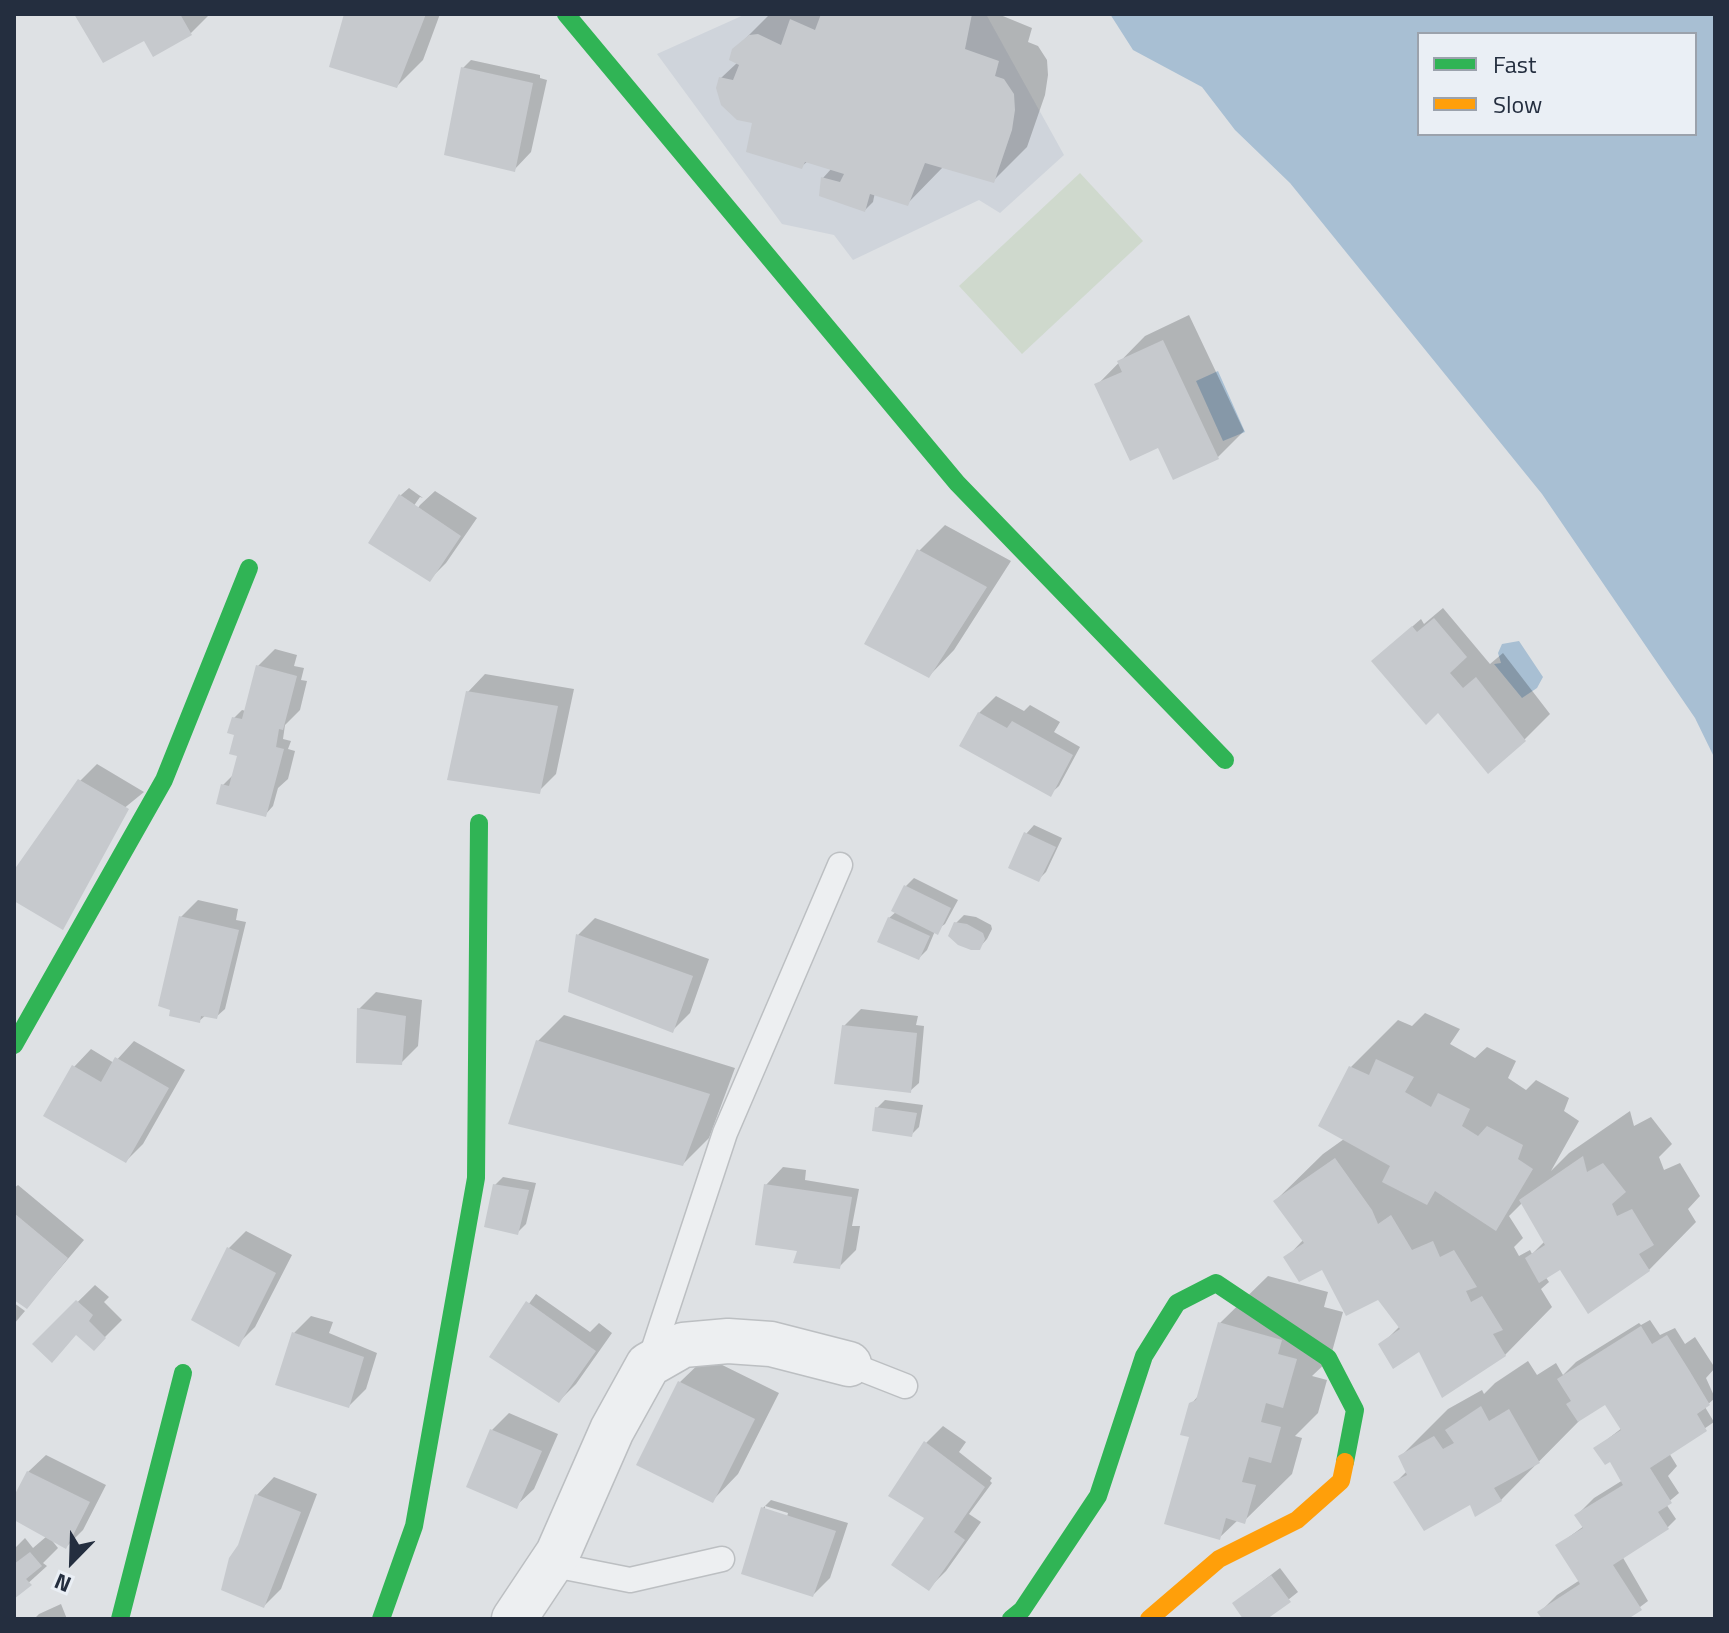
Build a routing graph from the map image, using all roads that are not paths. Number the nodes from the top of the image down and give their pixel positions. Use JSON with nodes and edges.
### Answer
{"nodes":[{"id":1,"x":566,"y":14,"type":"edge"},
{"id":2,"x":249,"y":568,"type":"dead end"},
{"id":3,"x":1225,"y":760,"type":"dead end"},
{"id":4,"x":479,"y":823,"type":"dead end"},
{"id":5,"x":840,"y":865,"type":"dead end"},
{"id":6,"x":14,"y":1045,"type":"edge"},
{"id":7,"x":849,"y":1364,"type":"joint"},
{"id":8,"x":648,"y":1365,"type":"junction"},
{"id":9,"x":183,"y":1373,"type":"dead end"},
{"id":10,"x":905,"y":1386,"type":"dead end"},
{"id":11,"x":722,"y":1559,"type":"dead end"},
{"id":12,"x":549,"y":1564,"type":"junction"},
{"id":13,"x":120,"y":1619,"type":"edge"},
{"id":14,"x":381,"y":1619,"type":"edge"},
{"id":15,"x":514,"y":1619,"type":"edge"},
{"id":16,"x":1011,"y":1619,"type":"edge"},
{"id":17,"x":1149,"y":1619,"type":"edge"}],
"edges":[{"from":1,"to":3,"type":"street"},
{"from":2,"to":6,"type":"street"},
{"from":4,"to":14,"type":"street"},
{"from":5,"to":8,"type":"lane"},
{"from":7,"to":8,"type":"street"},
{"from":7,"to":10,"type":"lane"},
{"from":8,"to":12,"type":"street"},
{"from":9,"to":13,"type":"street"},
{"from":11,"to":12,"type":"lane"},
{"from":12,"to":15,"type":"street"},
{"from":16,"to":17,"type":"street"}]}
